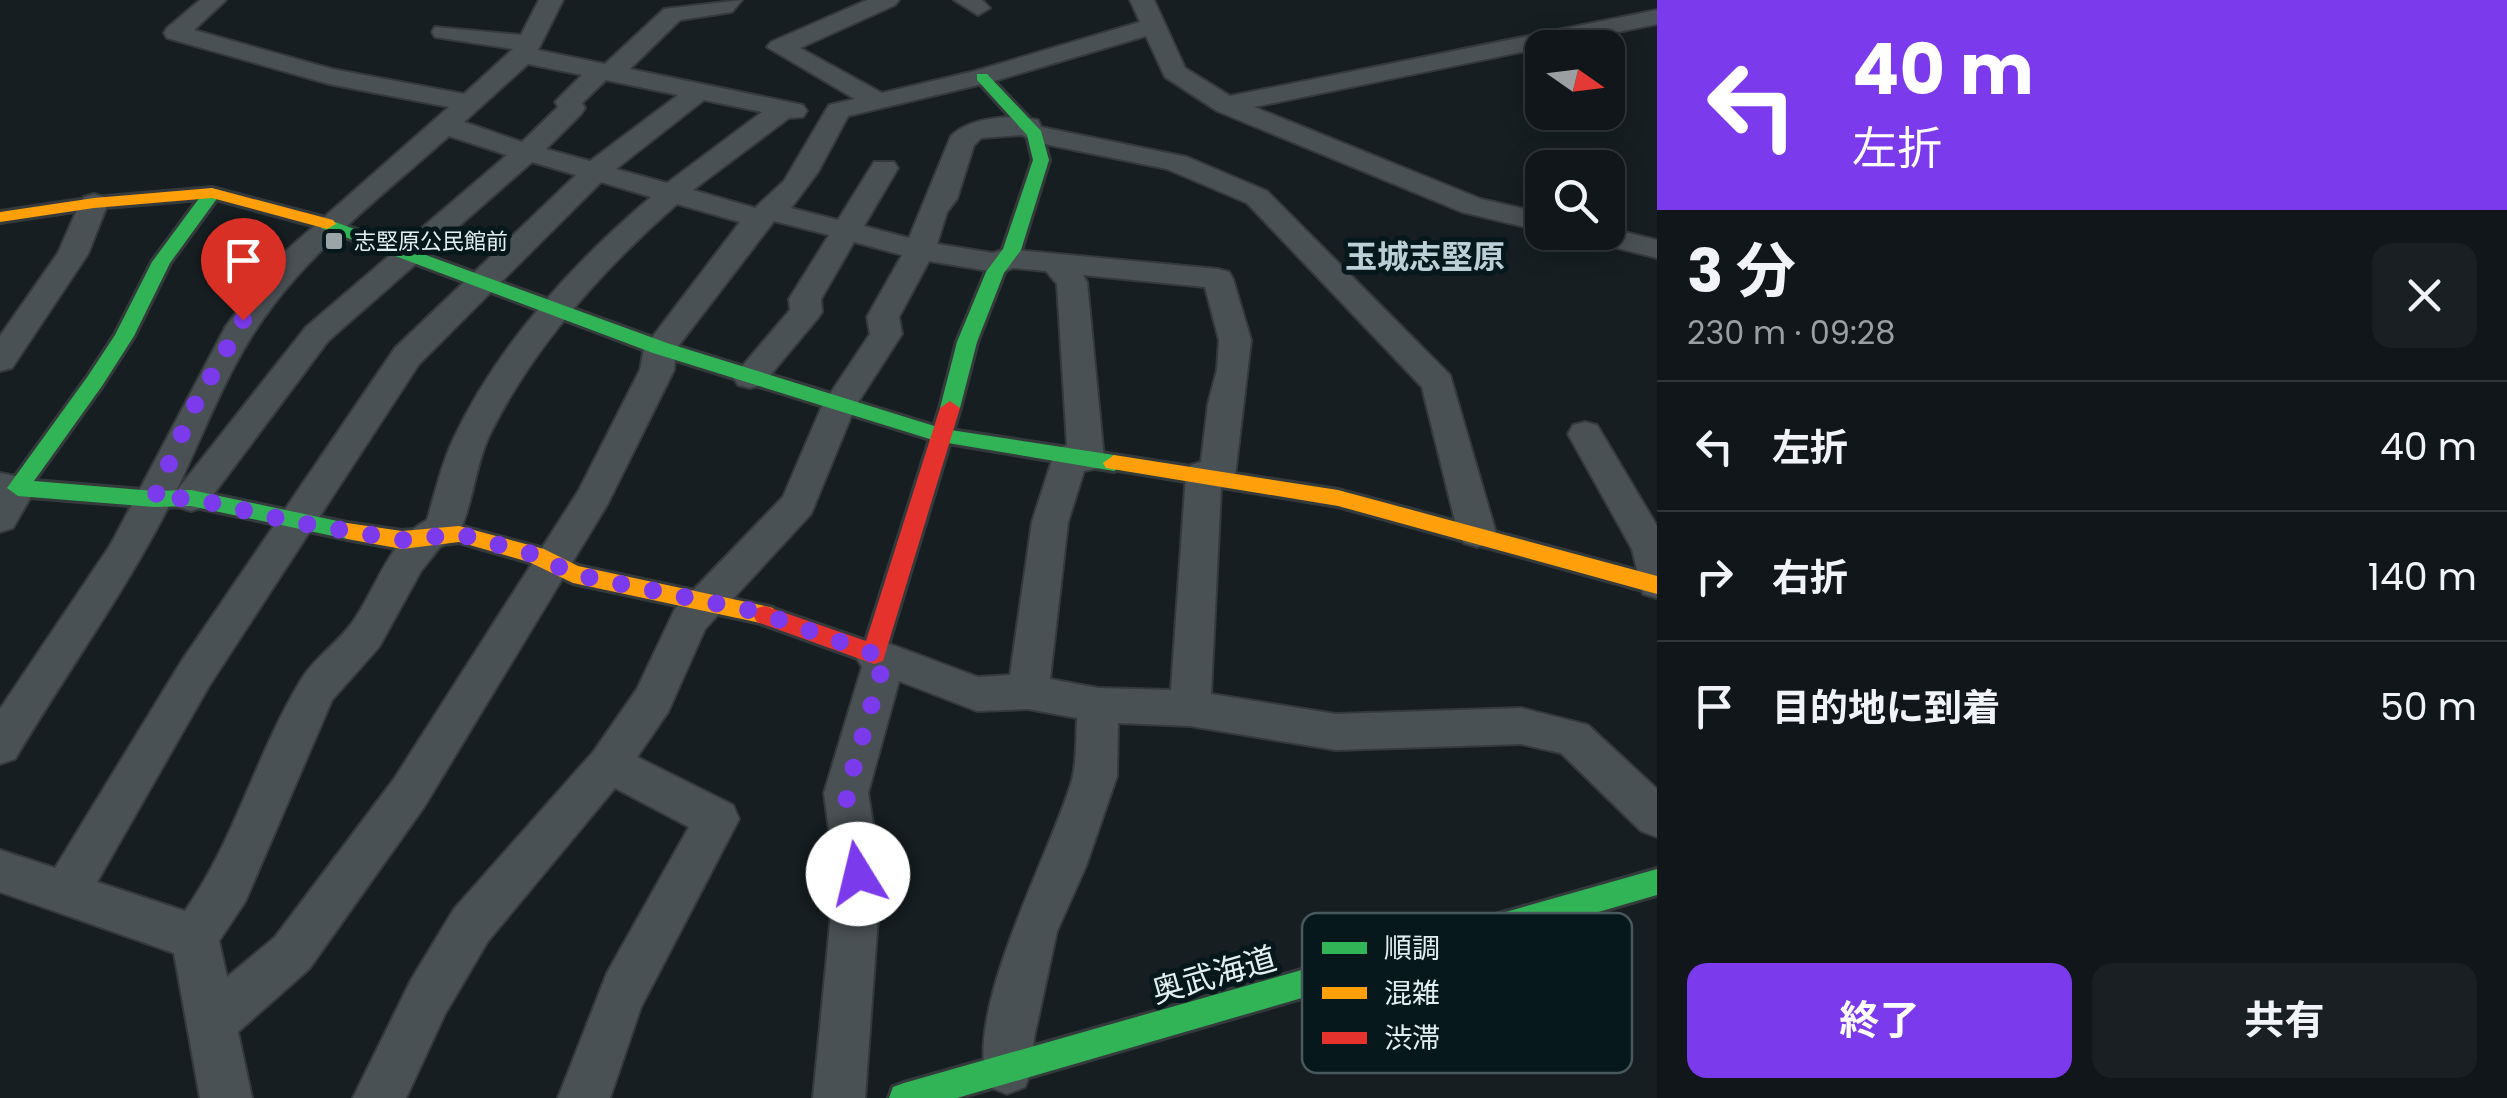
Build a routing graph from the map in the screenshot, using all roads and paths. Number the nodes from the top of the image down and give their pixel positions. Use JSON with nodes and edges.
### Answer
{"nodes":[{"id":1,"x":214,"y":0,"type":"edge"},
{"id":2,"x":551,"y":0,"type":"edge"},
{"id":3,"x":730,"y":0,"type":"edge"},
{"id":4,"x":887,"y":0,"type":"edge"},
{"id":5,"x":1147,"y":13,"type":"edge"},
{"id":6,"x":1657,"y":16,"type":"edge"},
{"id":7,"x":444,"y":32,"type":"dead end"},
{"id":8,"x":526,"y":49,"type":"junction"},
{"id":9,"x":606,"y":72,"type":"junction"},
{"id":10,"x":982,"y":77,"type":"junction"},
{"id":11,"x":699,"y":91,"type":"junction"},
{"id":12,"x":880,"y":102,"type":"junction"},
{"id":13,"x":471,"y":103,"type":"junction"},
{"id":14,"x":1226,"y":105,"type":"junction"},
{"id":15,"x":782,"y":111,"type":"junction"},
{"id":16,"x":838,"y":112,"type":"junction"},
{"id":17,"x":447,"y":125,"type":"junction"},
{"id":18,"x":1031,"y":130,"type":"junction"},
{"id":19,"x":528,"y":151,"type":"junction"},
{"id":20,"x":884,"y":168,"type":"dead end"},
{"id":21,"x":598,"y":169,"type":"junction"},
{"id":22,"x":674,"y":192,"type":"junction"},
{"id":23,"x":212,"y":193,"type":"junction"},
{"id":24,"x":94,"y":203,"type":"junction"},
{"id":25,"x":766,"y":215,"type":"junction"},
{"id":26,"x":0,"y":217,"type":"edge"},
{"id":27,"x":1525,"y":218,"type":"edge"},
{"id":28,"x":334,"y":226,"type":"junction"},
{"id":29,"x":844,"y":232,"type":"junction"},
{"id":30,"x":1625,"y":241,"type":"edge"},
{"id":31,"x":1657,"y":249,"type":"edge"},
{"id":32,"x":920,"y":250,"type":"junction"},
{"id":33,"x":409,"y":254,"type":"junction"},
{"id":34,"x":1003,"y":261,"type":"junction"},
{"id":35,"x":1054,"y":262,"type":"junction"},
{"id":36,"x":481,"y":280,"type":"junction"},
{"id":37,"x":556,"y":307,"type":"junction"},
{"id":38,"x":660,"y":348,"type":"junction"},
{"id":39,"x":0,"y":360,"type":"edge"},
{"id":40,"x":750,"y":377,"type":"junction"},
{"id":41,"x":840,"y":406,"type":"junction"},
{"id":42,"x":1584,"y":434,"type":"dead end"},
{"id":43,"x":943,"y":436,"type":"junction"},
{"id":44,"x":1079,"y":458,"type":"junction"},
{"id":45,"x":1210,"y":475,"type":"junction"},
{"id":46,"x":6,"y":497,"type":"edge"},
{"id":47,"x":191,"y":498,"type":"junction"},
{"id":48,"x":154,"y":499,"type":"junction"},
{"id":49,"x":294,"y":522,"type":"junction"},
{"id":50,"x":1477,"y":533,"type":"junction"},
{"id":51,"x":428,"y":537,"type":"junction"},
{"id":52,"x":552,"y":564,"type":"junction"},
{"id":53,"x":1657,"y":584,"type":"edge"},
{"id":54,"x":704,"y":602,"type":"junction"},
{"id":55,"x":879,"y":656,"type":"junction"},
{"id":56,"x":16,"y":685,"type":"edge"},
{"id":57,"x":1028,"y":692,"type":"junction"},
{"id":58,"x":1098,"y":705,"type":"junction"},
{"id":59,"x":1190,"y":708,"type":"junction"},
{"id":60,"x":0,"y":746,"type":"edge"},
{"id":61,"x":609,"y":764,"type":"junction"},
{"id":62,"x":1657,"y":817,"type":"edge"},
{"id":63,"x":0,"y":872,"type":"edge"},
{"id":64,"x":1657,"y":882,"type":"edge"},
{"id":65,"x":67,"y":891,"type":"junction"},
{"id":66,"x":1549,"y":913,"type":"edge"},
{"id":67,"x":195,"y":937,"type":"junction"},
{"id":68,"x":1302,"y":984,"type":"edge"},
{"id":69,"x":214,"y":1020,"type":"junction"},
{"id":70,"x":1007,"y":1069,"type":"junction"},
{"id":71,"x":226,"y":1098,"type":"edge"},
{"id":72,"x":379,"y":1098,"type":"edge"},
{"id":73,"x":584,"y":1098,"type":"edge"},
{"id":74,"x":839,"y":1098,"type":"edge"},
{"id":75,"x":904,"y":1098,"type":"edge"}],
"edges":[{"from":1,"to":13,"type":"street"},
{"from":2,"to":8,"type":"street"},
{"from":3,"to":9,"type":"street"},
{"from":4,"to":12,"type":"street"},
{"from":5,"to":10,"type":"street"},
{"from":5,"to":14,"type":"street"},
{"from":6,"to":14,"type":"street"},
{"from":7,"to":8,"type":"street"},
{"from":8,"to":9,"type":"street"},
{"from":8,"to":13,"type":"street"},
{"from":9,"to":11,"type":"street"},
{"from":9,"to":19,"type":"street"},
{"from":10,"to":12,"type":"street"},
{"from":10,"to":18,"type":"street"},
{"from":11,"to":15,"type":"street"},
{"from":11,"to":21,"type":"street"},
{"from":12,"to":16,"type":"street"},
{"from":13,"to":17,"type":"street"},
{"from":14,"to":27,"type":"street"},
{"from":15,"to":16,"type":"street"},
{"from":15,"to":22,"type":"street"},
{"from":16,"to":25,"type":"street"},
{"from":17,"to":19,"type":"street"},
{"from":17,"to":28,"type":"street"},
{"from":18,"to":32,"type":"street"},
{"from":18,"to":34,"type":"street"},
{"from":18,"to":50,"type":"street"},
{"from":19,"to":21,"type":"street"},
{"from":19,"to":33,"type":"street"},
{"from":20,"to":29,"type":"street"},
{"from":21,"to":22,"type":"street"},
{"from":21,"to":36,"type":"street"},
{"from":22,"to":25,"type":"street"},
{"from":22,"to":37,"type":"street"},
{"from":23,"to":24,"type":"street"},
{"from":23,"to":28,"type":"street"},
{"from":23,"to":46,"type":"street"},
{"from":24,"to":26,"type":"street"},
{"from":24,"to":39,"type":"street"},
{"from":25,"to":29,"type":"street"},
{"from":25,"to":38,"type":"street"},
{"from":28,"to":33,"type":"street"},
{"from":28,"to":48,"type":"street"},
{"from":29,"to":32,"type":"street"},
{"from":29,"to":40,"type":"street"},
{"from":30,"to":31,"type":"street"},
{"from":32,"to":34,"type":"street"},
{"from":32,"to":41,"type":"street"},
{"from":33,"to":36,"type":"street"},
{"from":33,"to":47,"type":"street"},
{"from":34,"to":35,"type":"street"},
{"from":34,"to":43,"type":"street"},
{"from":35,"to":44,"type":"street"},
{"from":35,"to":45,"type":"street"},
{"from":36,"to":37,"type":"street"},
{"from":36,"to":49,"type":"street"},
{"from":37,"to":38,"type":"street"},
{"from":37,"to":51,"type":"street"},
{"from":38,"to":40,"type":"street"},
{"from":38,"to":52,"type":"street"},
{"from":40,"to":41,"type":"street"},
{"from":41,"to":43,"type":"street"},
{"from":41,"to":54,"type":"street"},
{"from":42,"to":53,"type":"street"},
{"from":43,"to":44,"type":"street"},
{"from":43,"to":55,"type":"street"},
{"from":44,"to":45,"type":"street"},
{"from":44,"to":57,"type":"street"},
{"from":45,"to":50,"type":"street"},
{"from":45,"to":59,"type":"street"},
{"from":46,"to":48,"type":"street"},
{"from":47,"to":48,"type":"street"},
{"from":47,"to":49,"type":"street"},
{"from":48,"to":56,"type":"street"},
{"from":49,"to":51,"type":"street"},
{"from":49,"to":65,"type":"street"},
{"from":50,"to":53,"type":"street"},
{"from":51,"to":52,"type":"street"},
{"from":51,"to":67,"type":"street"},
{"from":52,"to":54,"type":"street"},
{"from":52,"to":69,"type":"street"},
{"from":54,"to":55,"type":"street"},
{"from":54,"to":61,"type":"street"},
{"from":55,"to":57,"type":"street"},
{"from":55,"to":74,"type":"street"},
{"from":56,"to":60,"type":"street"},
{"from":57,"to":58,"type":"street"},
{"from":58,"to":59,"type":"street"},
{"from":58,"to":70,"type":"street"},
{"from":59,"to":62,"type":"street"},
{"from":61,"to":72,"type":"street"},
{"from":61,"to":73,"type":"street"},
{"from":63,"to":65,"type":"street"},
{"from":64,"to":66,"type":"street","name":"奥武海道"},
{"from":65,"to":67,"type":"street"},
{"from":67,"to":69,"type":"street"},
{"from":68,"to":70,"type":"street","name":"奥武海道"},
{"from":69,"to":71,"type":"street"},
{"from":70,"to":75,"type":"street","name":"奥武海道"}]}
